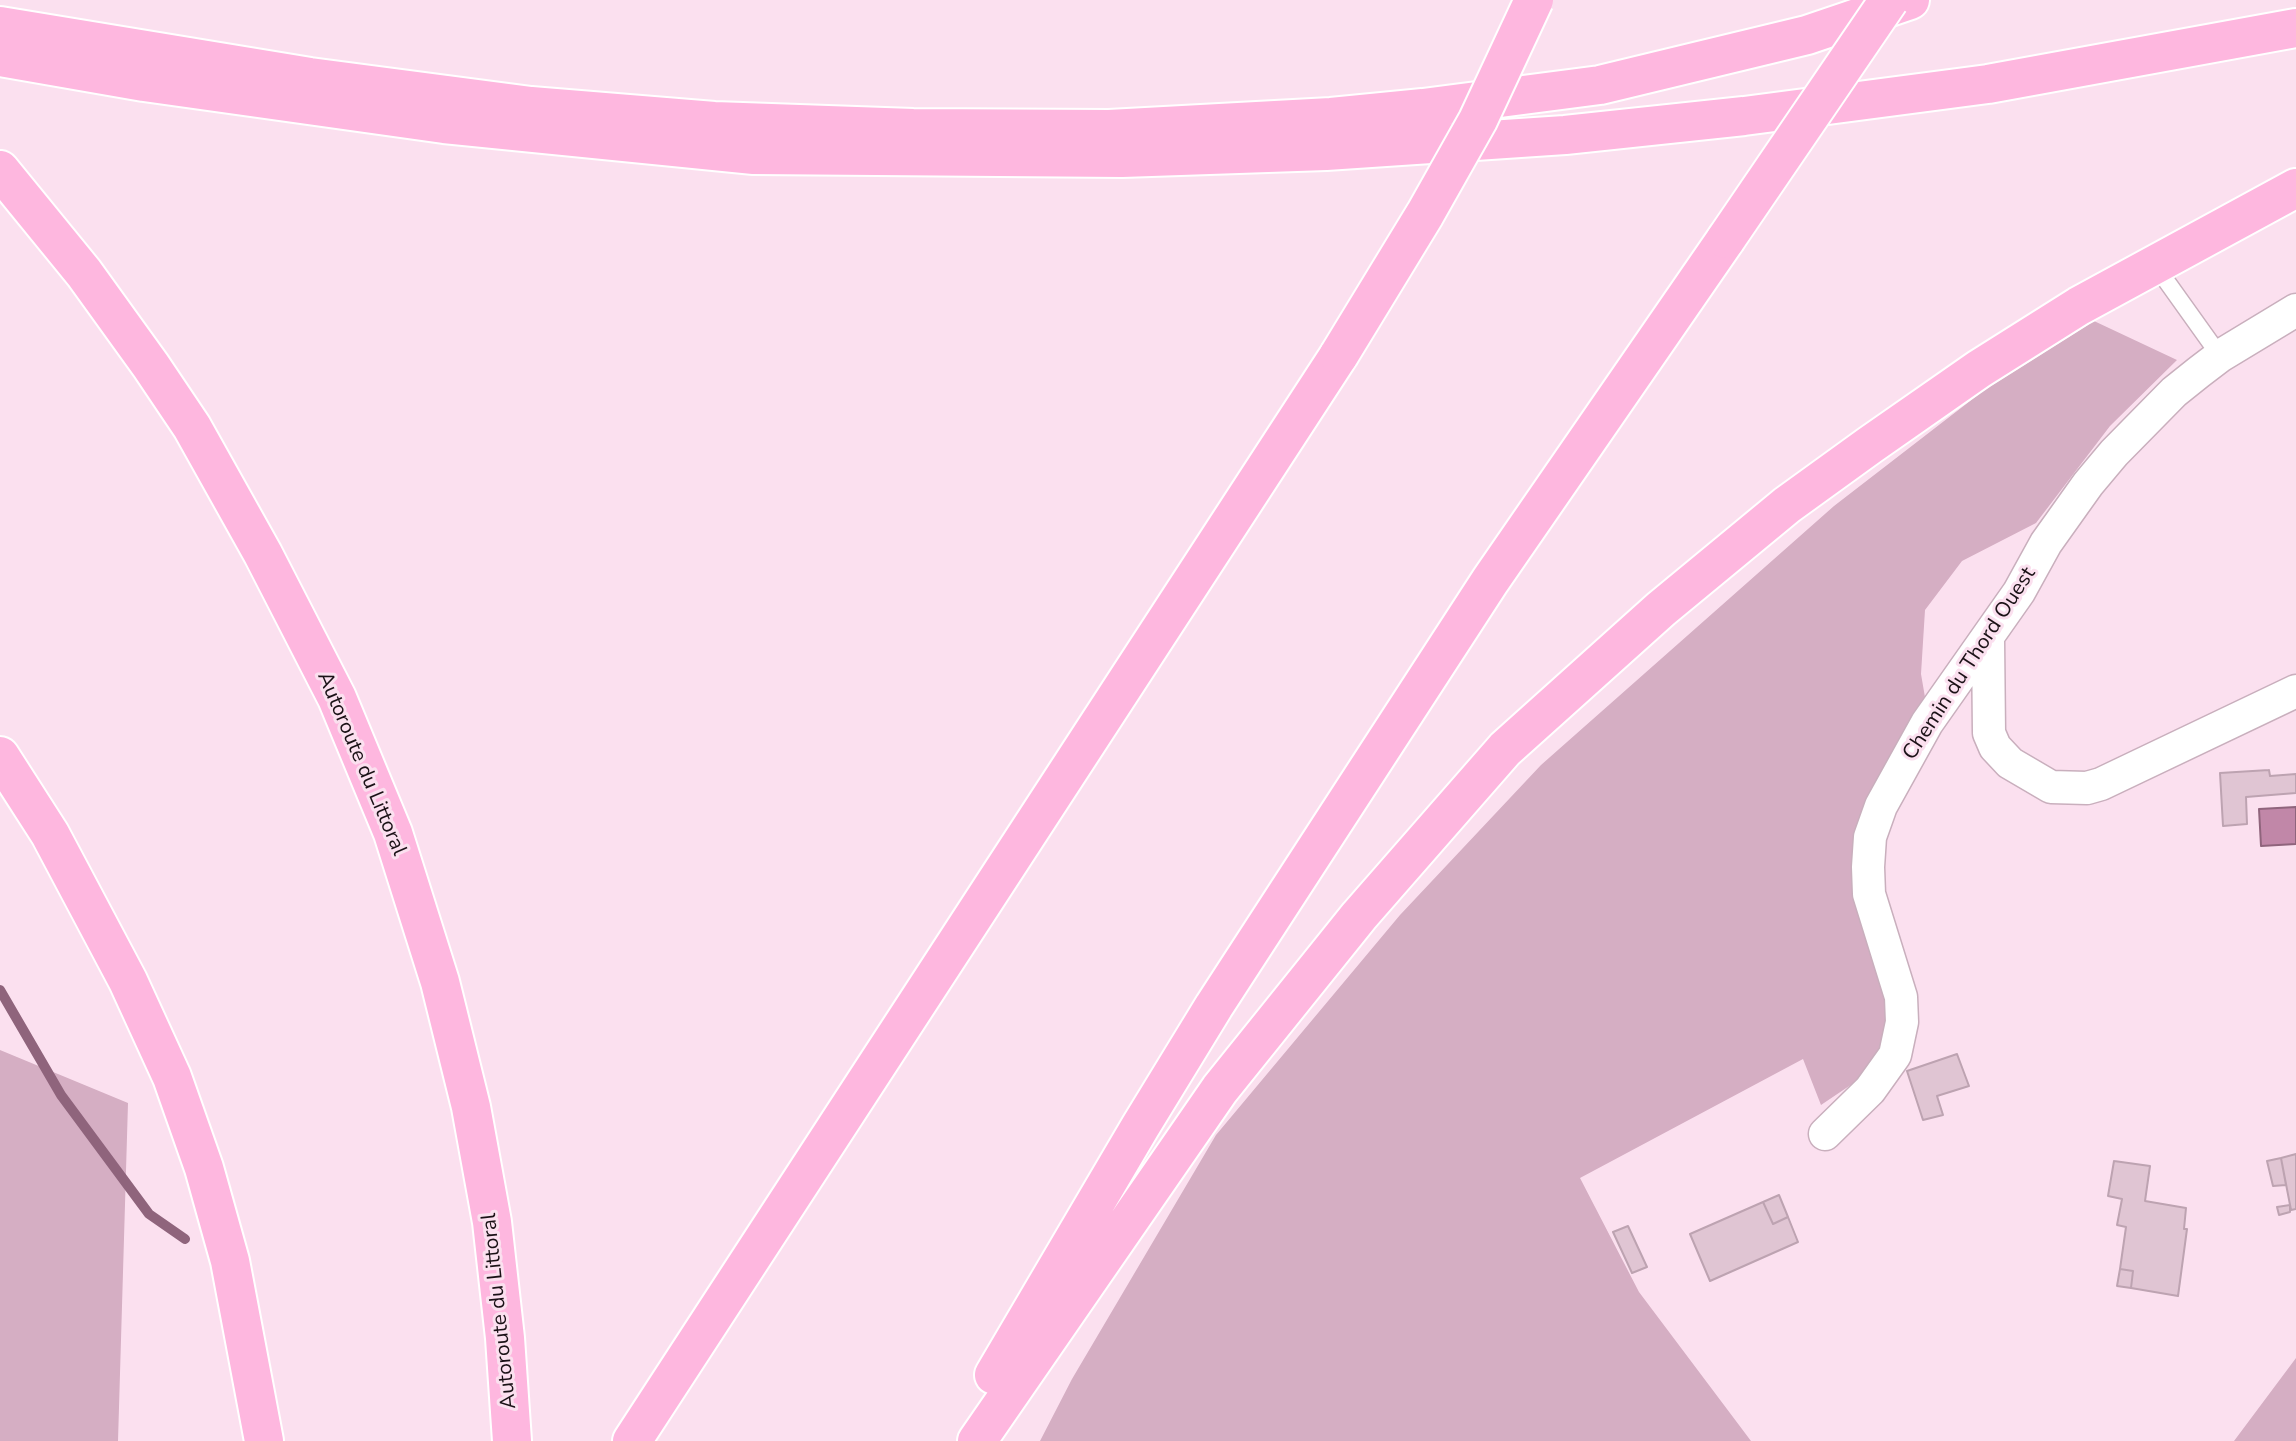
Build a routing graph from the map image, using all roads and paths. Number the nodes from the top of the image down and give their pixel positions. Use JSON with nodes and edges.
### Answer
{"nodes":[{"id":1,"x":1534,"y":0,"type":"edge"},
{"id":2,"x":1889,"y":0,"type":"edge"},
{"id":3,"x":1910,"y":0,"type":"edge"},
{"id":4,"x":0,"y":26,"type":"edge"},
{"id":5,"x":2296,"y":28,"type":"edge"},
{"id":6,"x":0,"y":57,"type":"edge"},
{"id":7,"x":0,"y":170,"type":"edge"},
{"id":8,"x":2296,"y":188,"type":"edge"},
{"id":9,"x":2155,"y":265,"type":"junction"},
{"id":10,"x":2296,"y":310,"type":"edge"},
{"id":11,"x":2220,"y":356,"type":"junction"},
{"id":12,"x":1988,"y":639,"type":"junction"},
{"id":13,"x":2296,"y":691,"type":"edge"},
{"id":14,"x":0,"y":756,"type":"edge"},
{"id":15,"x":1825,"y":1134,"type":"dead end"},
{"id":16,"x":264,"y":1441,"type":"edge"},
{"id":17,"x":512,"y":1441,"type":"edge"},
{"id":18,"x":632,"y":1441,"type":"edge"},
{"id":19,"x":958,"y":1441,"type":"edge"},
{"id":20,"x":977,"y":1441,"type":"edge"}],
"edges":[{"from":1,"to":18,"type":"highway","bridge":true},
{"from":2,"to":19,"type":"highway","bridge":true},
{"from":3,"to":4,"type":"highway"},
{"from":5,"to":6,"type":"highway"},
{"from":7,"to":17,"type":"highway","name":"Autoroute du Littoral"},
{"from":8,"to":9,"type":"highway"},
{"from":9,"to":11,"type":"lane"},
{"from":9,"to":20,"type":"highway"},
{"from":10,"to":11,"type":"street","name":"Chemin du Thord Ouest"},
{"from":11,"to":12,"type":"street","name":"Chemin du Thord Ouest"},
{"from":12,"to":13,"type":"street"},
{"from":12,"to":15,"type":"street","name":"Chemin du Thord Ouest"},
{"from":14,"to":16,"type":"highway"}]}
